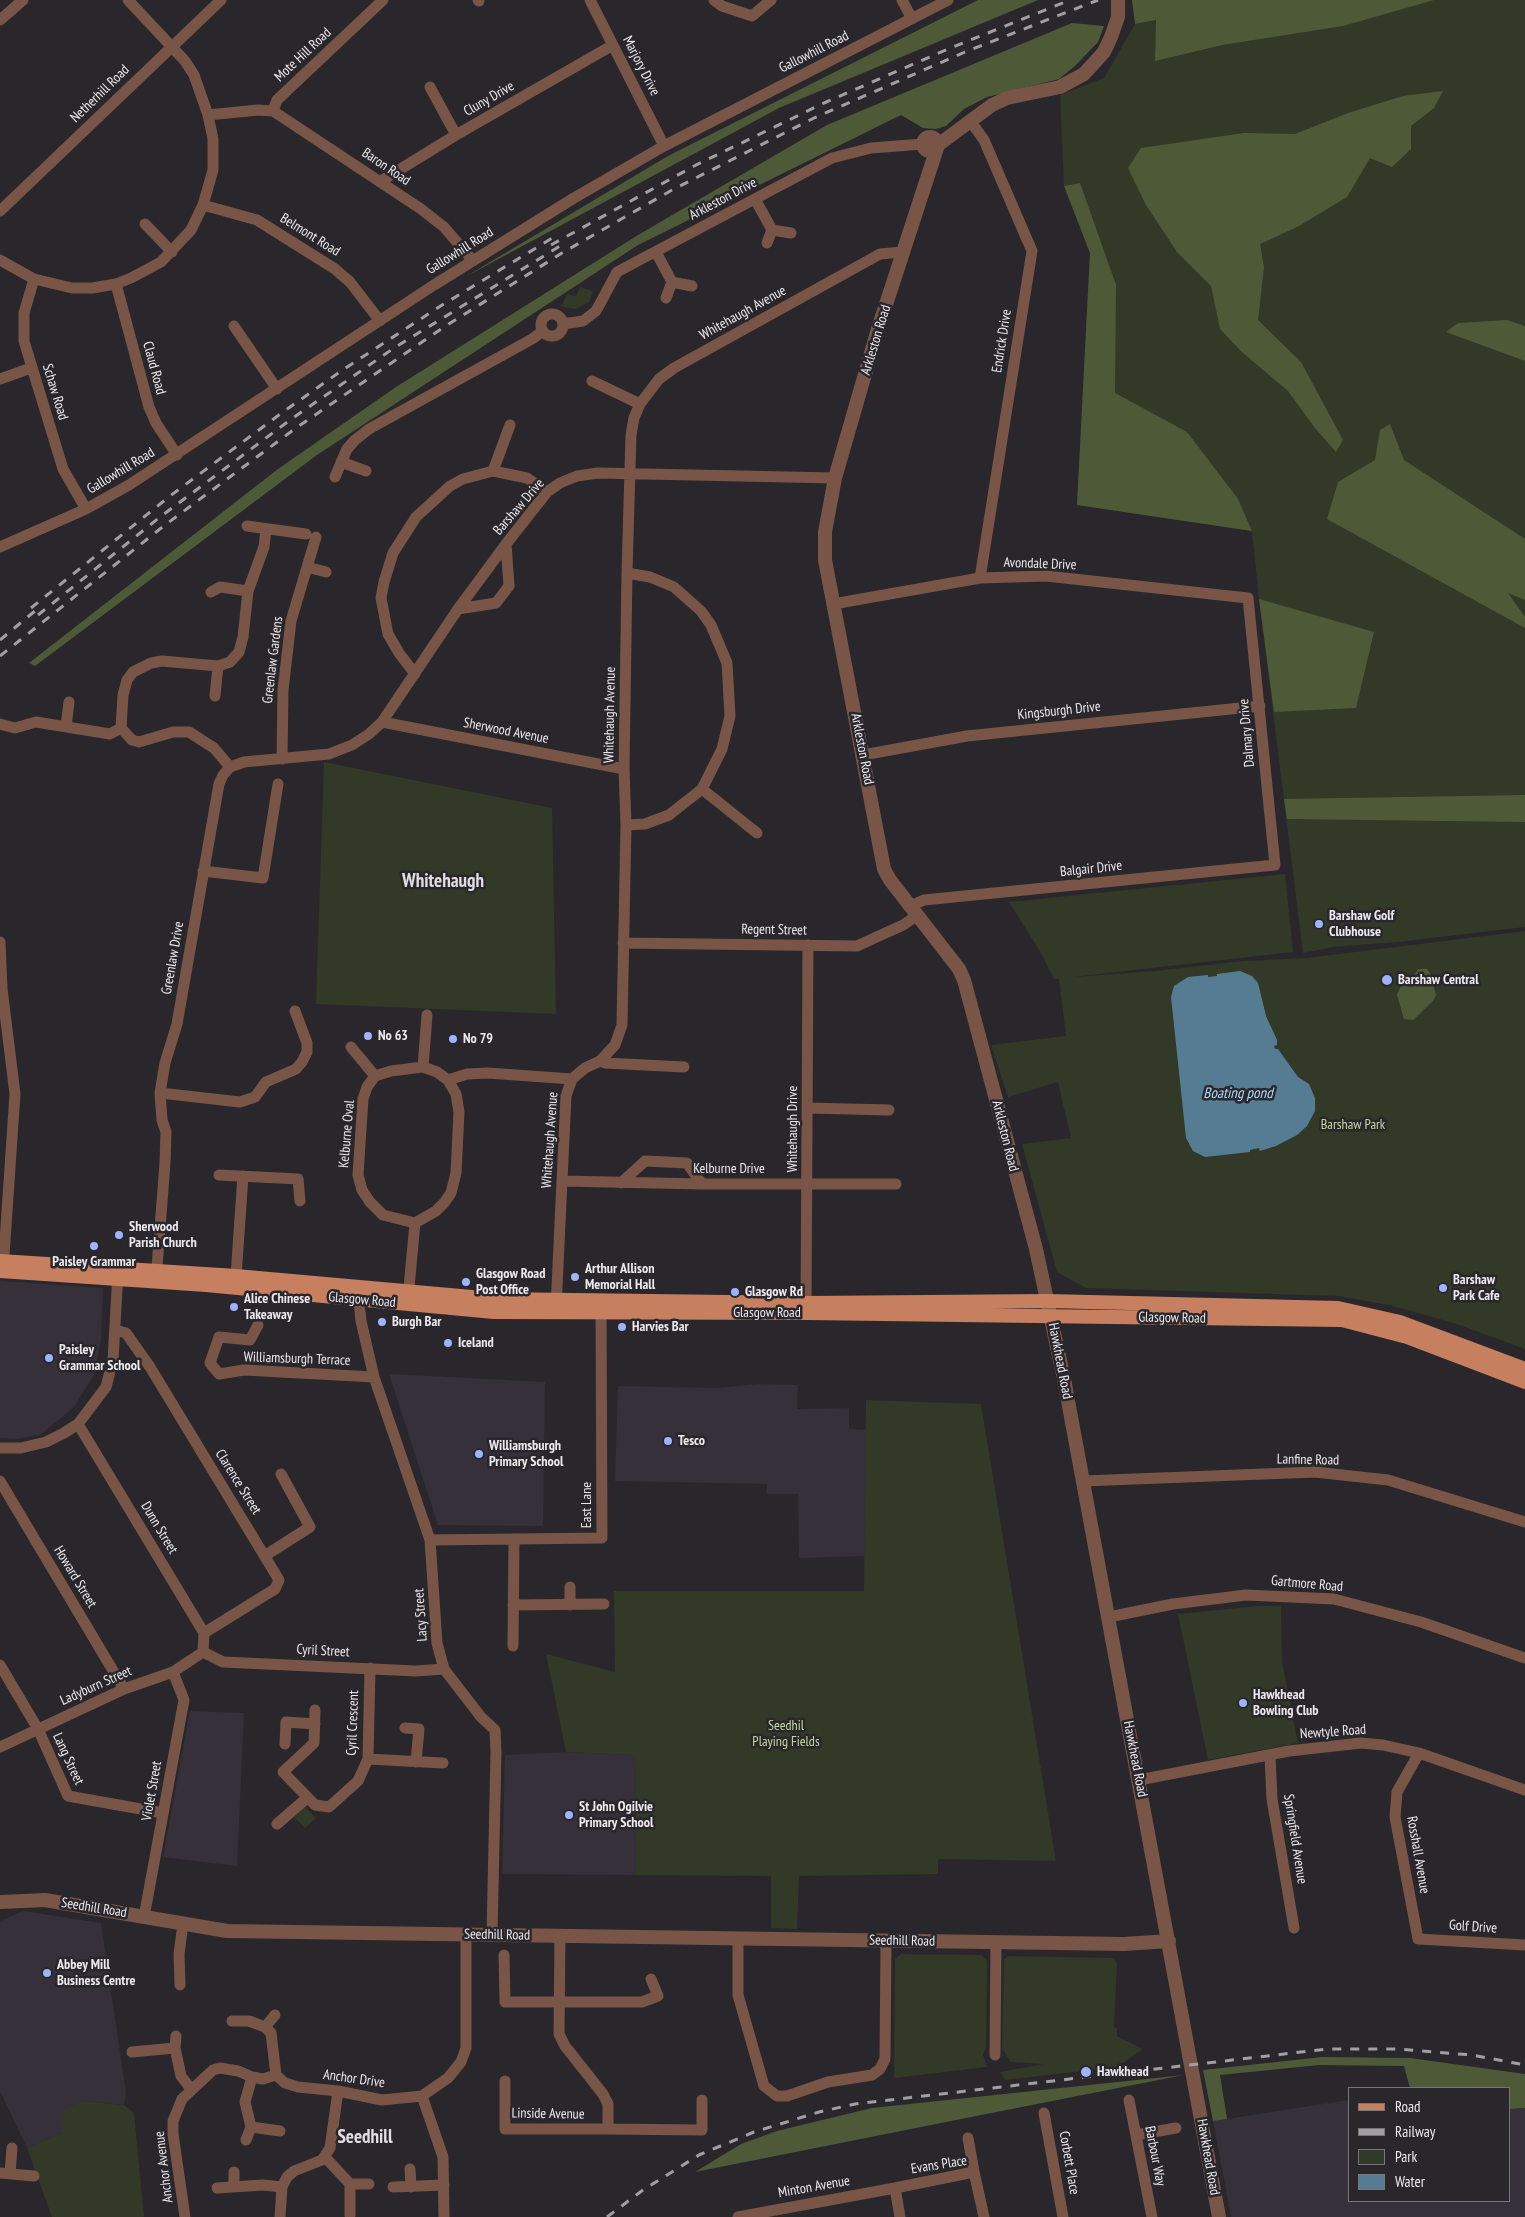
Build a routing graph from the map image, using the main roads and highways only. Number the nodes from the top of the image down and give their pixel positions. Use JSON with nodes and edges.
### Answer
{"nodes":[{"id":1,"x":2,"y":1266,"type":"edge"},
{"id":2,"x":157,"y":1276,"type":"junction"},
{"id":3,"x":358,"y":1292,"type":"junction"},
{"id":4,"x":806,"y":1308,"type":"junction"},
{"id":5,"x":1525,"y":1369,"type":"edge"},
{"id":6,"x":1525,"y":1382,"type":"edge"}],
"edges":[{"from":1,"to":2,"type":"main road","name":"Glasgow Road"},
{"from":2,"to":3,"type":"main road","name":"Glasgow Road"},
{"from":2,"to":3,"type":"main road","name":"Glasgow Road"},
{"from":3,"to":4,"type":"main road","name":"Glasgow Road"},
{"from":4,"to":5,"type":"main road","name":"Glasgow Road"},
{"from":4,"to":6,"type":"main road","name":"Glasgow Road"}]}
